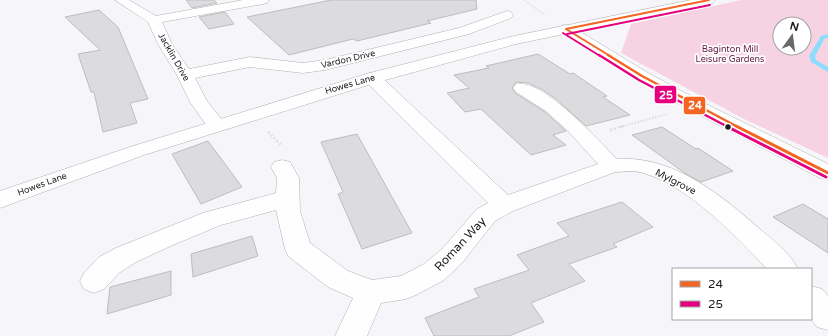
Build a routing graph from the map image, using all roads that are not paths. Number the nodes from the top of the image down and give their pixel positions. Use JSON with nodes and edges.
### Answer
{"nodes":[{"id":1,"x":121,"y":0,"type":"edge"},
{"id":2,"x":263,"y":0,"type":"edge"},
{"id":3,"x":709,"y":0,"type":"edge"},
{"id":4,"x":507,"y":15,"type":"dead end"},
{"id":5,"x":154,"y":20,"type":"junction"},
{"id":6,"x":566,"y":29,"type":"junction"},
{"id":7,"x":185,"y":75,"type":"junction"},
{"id":8,"x":372,"y":78,"type":"junction"},
{"id":9,"x":522,"y":88,"type":"dead end"},
{"id":10,"x":216,"y":125,"type":"junction"},
{"id":11,"x":612,"y":166,"type":"junction"},
{"id":12,"x":282,"y":167,"type":"road end"},
{"id":13,"x":828,"y":173,"type":"edge"},
{"id":14,"x":288,"y":198,"type":"junction"},
{"id":15,"x":0,"y":200,"type":"edge"},
{"id":16,"x":504,"y":205,"type":"junction"},
{"id":17,"x":783,"y":268,"type":"edge"},
{"id":18,"x":94,"y":281,"type":"dead end"},
{"id":19,"x":371,"y":292,"type":"junction"},
{"id":20,"x":812,"y":299,"type":"edge"},
{"id":21,"x":828,"y":317,"type":"edge"},
{"id":22,"x":351,"y":336,"type":"edge"}],
"edges":[{"from":1,"to":5,"type":"street"},
{"from":2,"to":5,"type":"street"},
{"from":3,"to":6,"type":"street","name":"Howes Lane"},
{"from":4,"to":7,"type":"street","name":"Vardon Drive"},
{"from":5,"to":7,"type":"street","name":"Jacklin Drive"},
{"from":6,"to":8,"type":"street","name":"Howes Lane"},
{"from":6,"to":13,"type":"street"},
{"from":7,"to":10,"type":"street","name":"Jacklin Drive"},
{"from":8,"to":10,"type":"street","name":"Howes Lane"},
{"from":8,"to":16,"type":"street"},
{"from":9,"to":11,"type":"street"},
{"from":10,"to":15,"type":"street","name":"Howes Lane"},
{"from":11,"to":16,"type":"street","name":"Roman Way"},
{"from":11,"to":17,"type":"street","name":"Mylgrove"},
{"from":12,"to":14,"type":"street","name":"Roman Way"},
{"from":14,"to":18,"type":"street"},
{"from":14,"to":19,"type":"street","name":"Roman Way"},
{"from":16,"to":19,"type":"street","name":"Roman Way"},
{"from":19,"to":22,"type":"street"},
{"from":20,"to":21,"type":"street"}]}
